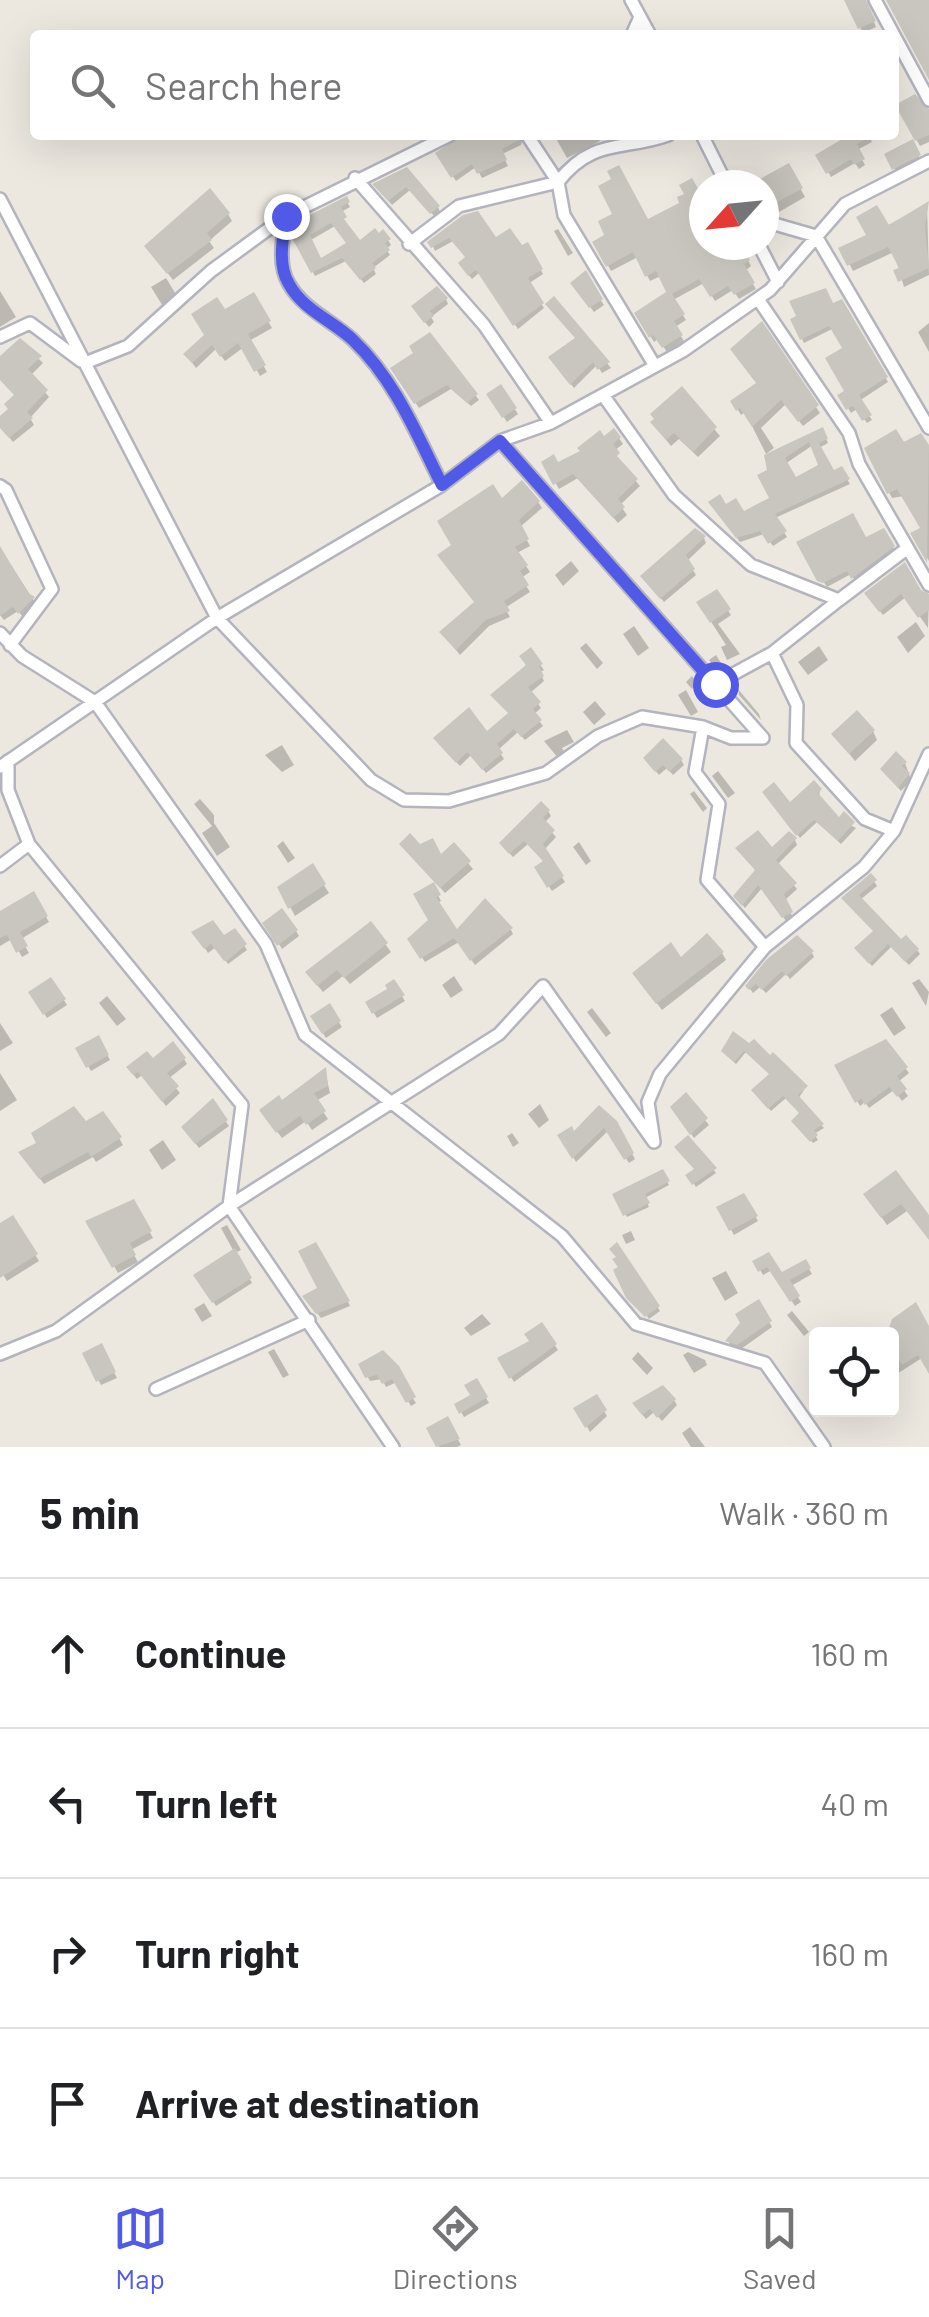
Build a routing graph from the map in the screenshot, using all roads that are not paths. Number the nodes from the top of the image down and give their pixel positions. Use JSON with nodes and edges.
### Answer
{"nodes":[{"id":1,"x":631,"y":0,"type":"edge"},
{"id":2,"x":875,"y":0,"type":"edge"},
{"id":3,"x":640,"y":16,"type":"junction"},
{"id":4,"x":634,"y":30,"type":"edge"},
{"id":5,"x":647,"y":30,"type":"edge"},
{"id":6,"x":889,"y":30,"type":"edge"},
{"id":7,"x":899,"y":48,"type":"edge"},
{"id":8,"x":929,"y":100,"type":"edge"},
{"id":9,"x":439,"y":140,"type":"edge"},
{"id":10,"x":529,"y":140,"type":"edge"},
{"id":11,"x":612,"y":140,"type":"edge"},
{"id":12,"x":621,"y":140,"type":"edge"},
{"id":13,"x":648,"y":140,"type":"edge"},
{"id":14,"x":706,"y":140,"type":"edge"},
{"id":15,"x":929,"y":160,"type":"edge"},
{"id":16,"x":721,"y":170,"type":"edge"},
{"id":17,"x":356,"y":178,"type":"junction"},
{"id":18,"x":558,"y":182,"type":"junction"},
{"id":19,"x":0,"y":199,"type":"edge"},
{"id":20,"x":286,"y":216,"type":"junction"},
{"id":21,"x":779,"y":225,"type":"edge"},
{"id":22,"x":816,"y":236,"type":"junction"},
{"id":23,"x":252,"y":241,"type":"junction"},
{"id":24,"x":409,"y":244,"type":"junction"},
{"id":25,"x":281,"y":248,"type":"junction"},
{"id":26,"x":767,"y":260,"type":"edge"},
{"id":27,"x":778,"y":282,"type":"junction"},
{"id":28,"x":758,"y":299,"type":"junction"},
{"id":29,"x":0,"y":338,"type":"edge"},
{"id":30,"x":85,"y":363,"type":"junction"},
{"id":31,"x":655,"y":366,"type":"junction"},
{"id":32,"x":603,"y":395,"type":"junction"},
{"id":33,"x":551,"y":422,"type":"junction"},
{"id":34,"x":929,"y":428,"type":"edge"},
{"id":35,"x":500,"y":441,"type":"junction"},
{"id":36,"x":442,"y":485,"type":"junction"},
{"id":37,"x":0,"y":486,"type":"edge"},
{"id":38,"x":905,"y":550,"type":"junction"},
{"id":39,"x":929,"y":585,"type":"edge"},
{"id":40,"x":839,"y":600,"type":"junction"},
{"id":41,"x":216,"y":618,"type":"junction"},
{"id":42,"x":0,"y":633,"type":"edge"},
{"id":43,"x":10,"y":644,"type":"junction"},
{"id":44,"x":772,"y":653,"type":"junction"},
{"id":45,"x":715,"y":684,"type":"junction"},
{"id":46,"x":95,"y":702,"type":"junction"},
{"id":47,"x":703,"y":727,"type":"junction"},
{"id":48,"x":929,"y":754,"type":"edge"},
{"id":49,"x":4,"y":764,"type":"edge"},
{"id":50,"x":894,"y":830,"type":"junction"},
{"id":51,"x":29,"y":844,"type":"junction"},
{"id":52,"x":0,"y":866,"type":"edge"},
{"id":53,"x":765,"y":947,"type":"junction"},
{"id":54,"x":388,"y":1102,"type":"junction"},
{"id":55,"x":229,"y":1206,"type":"junction"},
{"id":56,"x":309,"y":1320,"type":"junction"},
{"id":57,"x":0,"y":1354,"type":"edge"},
{"id":58,"x":156,"y":1389,"type":"dead end"},
{"id":59,"x":392,"y":1447,"type":"edge"},
{"id":60,"x":824,"y":1447,"type":"edge"}],
"edges":[{"from":1,"to":3,"type":"street"},
{"from":2,"to":6,"type":"street"},
{"from":3,"to":4,"type":"street"},
{"from":3,"to":5,"type":"street"},
{"from":7,"to":8,"type":"street"},
{"from":9,"to":17,"type":"street"},
{"from":10,"to":18,"type":"street"},
{"from":11,"to":18,"type":"street"},
{"from":12,"to":13,"type":"street"},
{"from":14,"to":16,"type":"street"},
{"from":15,"to":22,"type":"street"},
{"from":17,"to":20,"type":"street"},
{"from":17,"to":24,"type":"street"},
{"from":18,"to":24,"type":"street"},
{"from":18,"to":31,"type":"street"},
{"from":19,"to":30,"type":"street"},
{"from":20,"to":23,"type":"street"},
{"from":20,"to":25,"type":"street"},
{"from":21,"to":22,"type":"street"},
{"from":22,"to":27,"type":"street"},
{"from":22,"to":34,"type":"street"},
{"from":23,"to":25,"type":"street"},
{"from":23,"to":30,"type":"street"},
{"from":24,"to":33,"type":"street"},
{"from":25,"to":36,"type":"street"},
{"from":26,"to":27,"type":"street"},
{"from":27,"to":28,"type":"street"},
{"from":28,"to":31,"type":"street"},
{"from":28,"to":38,"type":"street"},
{"from":29,"to":30,"type":"street"},
{"from":30,"to":41,"type":"street"},
{"from":31,"to":32,"type":"street"},
{"from":32,"to":33,"type":"street"},
{"from":32,"to":40,"type":"street"},
{"from":33,"to":35,"type":"street"},
{"from":35,"to":36,"type":"street"},
{"from":35,"to":45,"type":"street"},
{"from":36,"to":41,"type":"street"},
{"from":37,"to":43,"type":"street"},
{"from":38,"to":39,"type":"street"},
{"from":38,"to":40,"type":"street"},
{"from":40,"to":44,"type":"street"},
{"from":41,"to":46,"type":"street"},
{"from":41,"to":47,"type":"street"},
{"from":42,"to":43,"type":"street"},
{"from":43,"to":46,"type":"street"},
{"from":44,"to":45,"type":"street"},
{"from":44,"to":50,"type":"street"},
{"from":45,"to":47,"type":"street"},
{"from":46,"to":49,"type":"street"},
{"from":46,"to":54,"type":"street"},
{"from":47,"to":53,"type":"street"},
{"from":48,"to":50,"type":"street"},
{"from":49,"to":51,"type":"street"},
{"from":50,"to":53,"type":"street"},
{"from":51,"to":52,"type":"street"},
{"from":51,"to":55,"type":"street"},
{"from":53,"to":54,"type":"street"},
{"from":54,"to":55,"type":"street"},
{"from":54,"to":60,"type":"street"},
{"from":55,"to":56,"type":"street"},
{"from":55,"to":57,"type":"street"},
{"from":56,"to":58,"type":"street"},
{"from":56,"to":59,"type":"street"}]}
